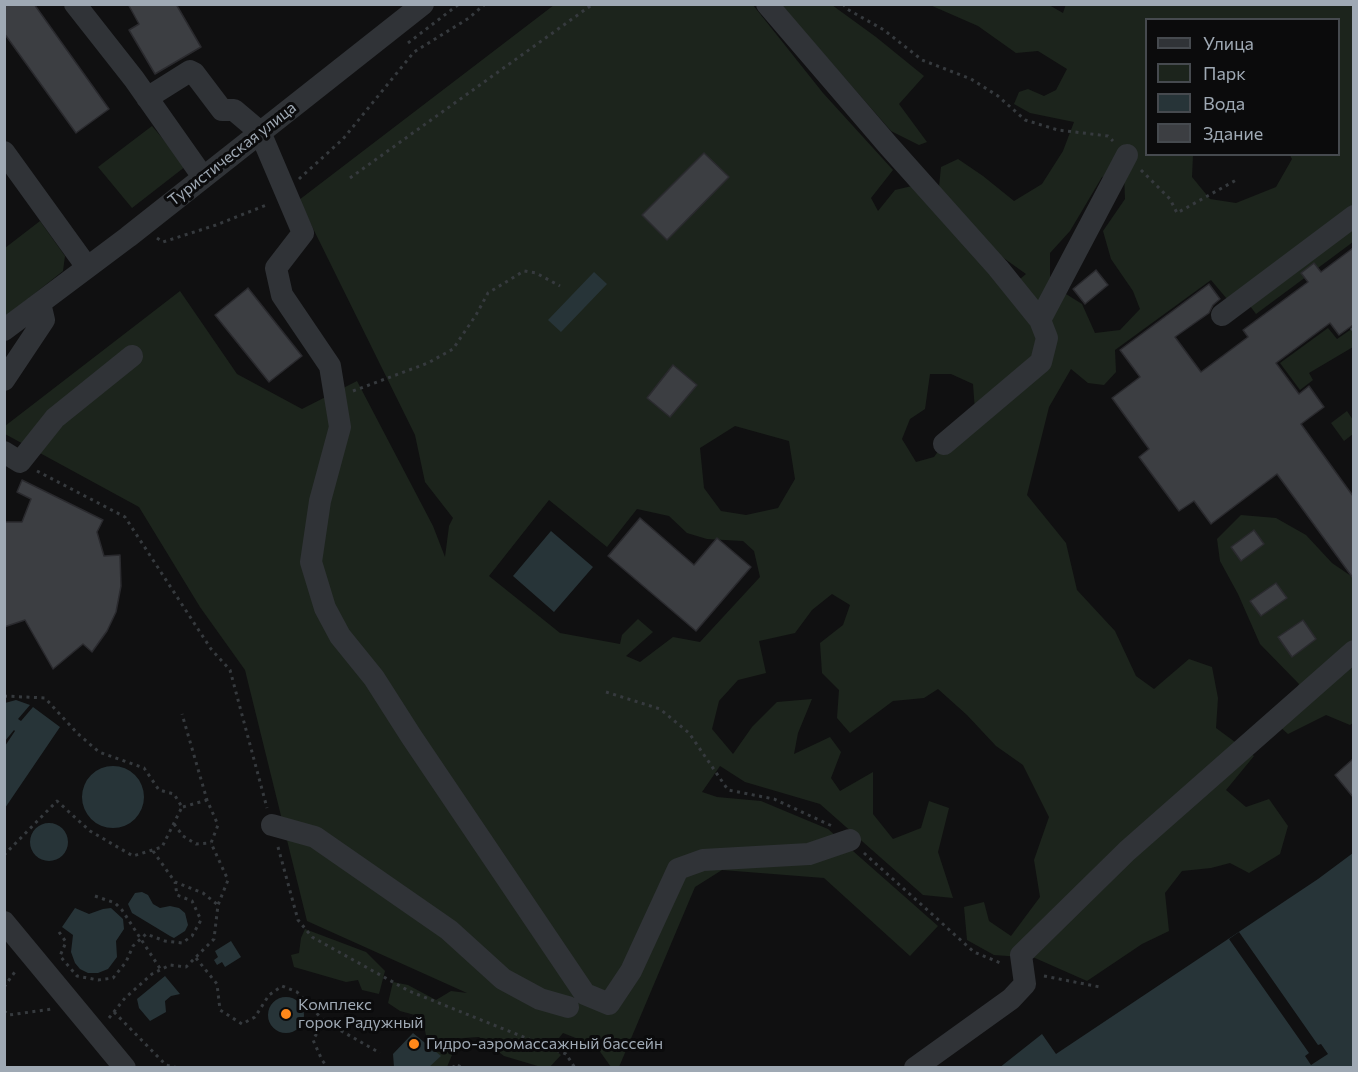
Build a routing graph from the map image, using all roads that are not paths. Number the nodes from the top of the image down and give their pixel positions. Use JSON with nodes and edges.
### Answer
{"nodes":[{"id":1,"x":75,"y":4,"type":"edge"},
{"id":2,"x":423,"y":4,"type":"edge"},
{"id":3,"x":767,"y":4,"type":"edge"},
{"id":4,"x":147,"y":98,"type":"junction"},
{"id":5,"x":260,"y":132,"type":"junction"},
{"id":6,"x":4,"y":152,"type":"edge"},
{"id":7,"x":1127,"y":155,"type":"road end"},
{"id":8,"x":203,"y":177,"type":"junction"},
{"id":9,"x":1353,"y":216,"type":"edge"},
{"id":10,"x":87,"y":267,"type":"junction"},
{"id":11,"x":40,"y":303,"type":"junction"},
{"id":12,"x":1222,"y":315,"type":"dead end"},
{"id":13,"x":1040,"y":320,"type":"junction"},
{"id":14,"x":4,"y":330,"type":"edge"},
{"id":15,"x":132,"y":356,"type":"dead end"},
{"id":16,"x":4,"y":380,"type":"edge"},
{"id":17,"x":944,"y":444,"type":"dead end"},
{"id":18,"x":12,"y":457,"type":"edge"},
{"id":19,"x":1353,"y":651,"type":"edge"},
{"id":20,"x":272,"y":825,"type":"road end"},
{"id":21,"x":850,"y":840,"type":"dead end"},
{"id":22,"x":4,"y":922,"type":"edge"},
{"id":23,"x":568,"y":1007,"type":"dead end"},
{"id":24,"x":126,"y":1068,"type":"edge"},
{"id":25,"x":915,"y":1068,"type":"edge"}],
"edges":[{"from":1,"to":4,"type":"street"},
{"from":2,"to":5,"type":"street","name":"Туристическая улица"},
{"from":3,"to":13,"type":"street"},
{"from":4,"to":5,"type":"street"},
{"from":4,"to":8,"type":"street"},
{"from":5,"to":8,"type":"street","name":"Туристическая улица"},
{"from":5,"to":21,"type":"street"},
{"from":6,"to":10,"type":"street"},
{"from":7,"to":13,"type":"street"},
{"from":8,"to":10,"type":"street","name":"Туристическая улица"},
{"from":9,"to":12,"type":"street"},
{"from":10,"to":11,"type":"street","name":"Туристическая улица"},
{"from":11,"to":14,"type":"street","name":"Туристическая улица"},
{"from":11,"to":16,"type":"street"},
{"from":13,"to":17,"type":"street"},
{"from":15,"to":18,"type":"street"},
{"from":19,"to":25,"type":"street"},
{"from":20,"to":23,"type":"street"},
{"from":22,"to":24,"type":"street"}]}
